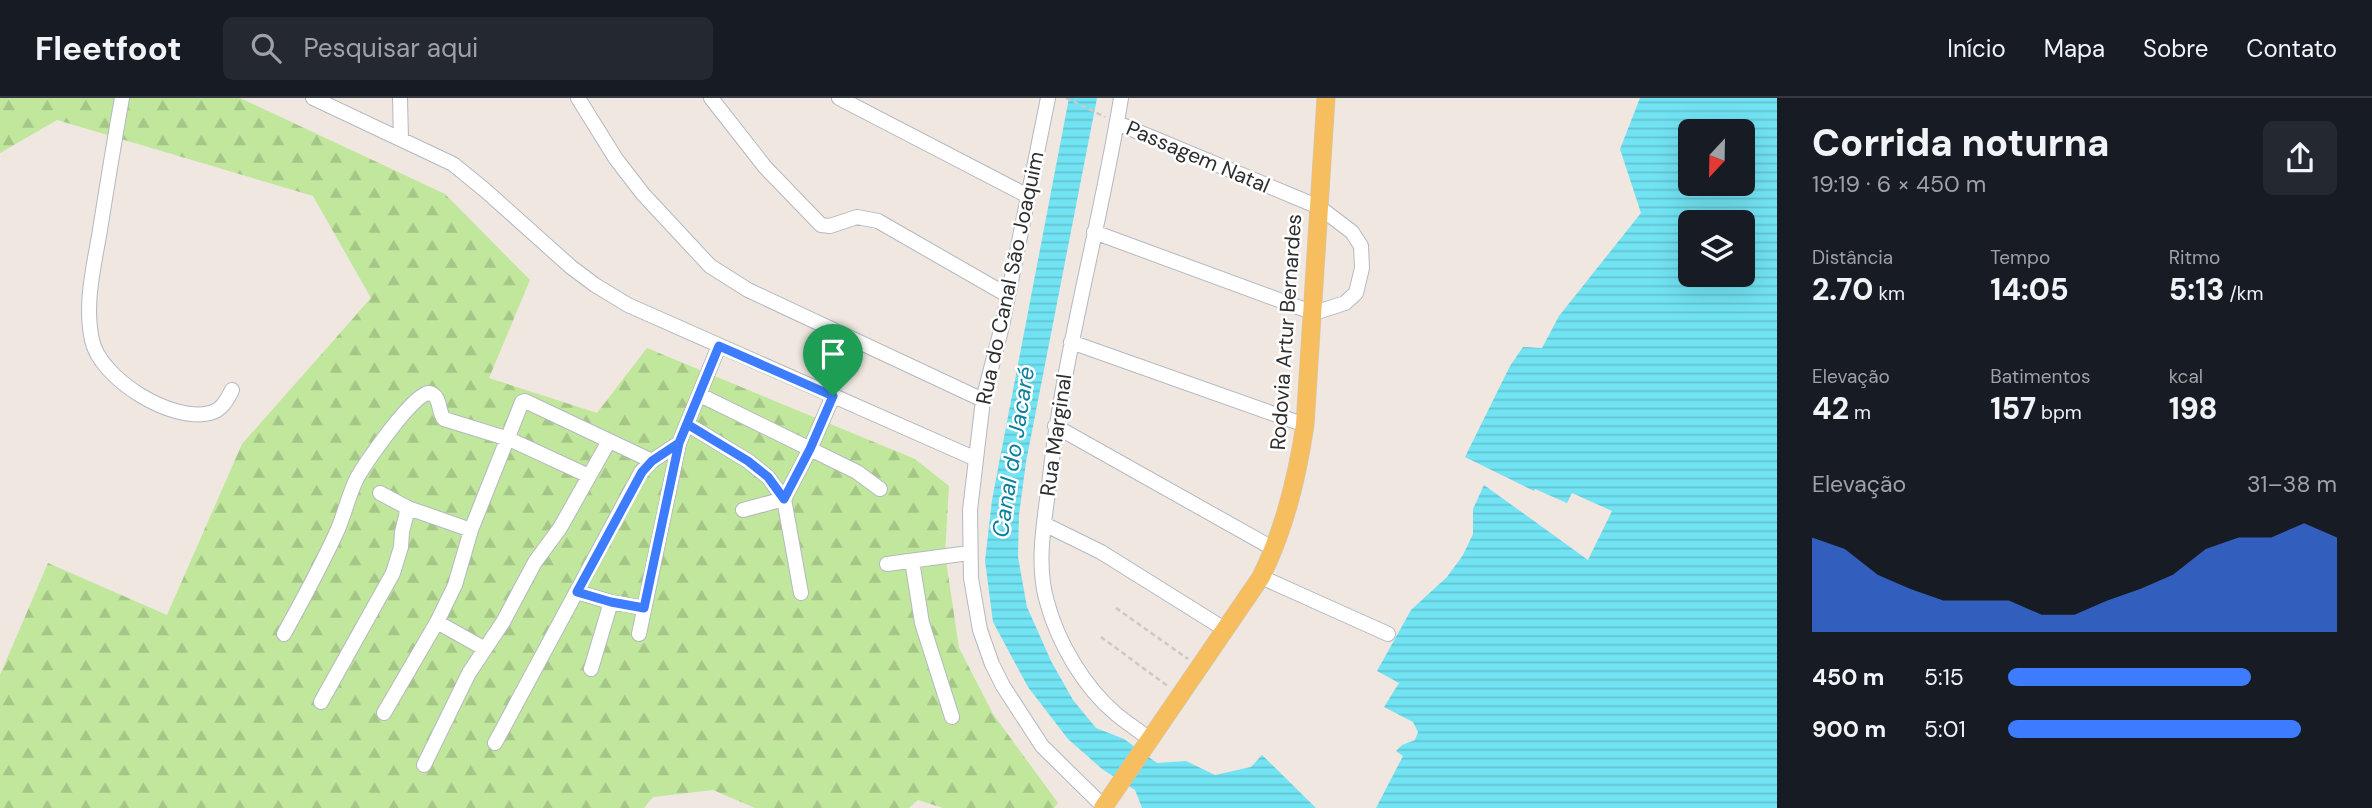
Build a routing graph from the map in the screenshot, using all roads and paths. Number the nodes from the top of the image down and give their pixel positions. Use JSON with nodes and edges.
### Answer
{"nodes":[{"id":1,"x":121,"y":98,"type":"edge"},
{"id":2,"x":313,"y":98,"type":"edge"},
{"id":3,"x":400,"y":98,"type":"edge"},
{"id":4,"x":578,"y":98,"type":"edge"},
{"id":5,"x":711,"y":98,"type":"edge"},
{"id":6,"x":839,"y":98,"type":"edge"},
{"id":7,"x":1048,"y":98,"type":"edge"},
{"id":8,"x":1066,"y":98,"type":"edge"},
{"id":9,"x":1121,"y":98,"type":"edge"},
{"id":10,"x":1325,"y":98,"type":"edge"},
{"id":11,"x":1114,"y":121,"type":"junction"},
{"id":12,"x":401,"y":139,"type":"junction"},
{"id":13,"x":1028,"y":196,"type":"junction"},
{"id":14,"x":1319,"y":207,"type":"junction"},
{"id":15,"x":1094,"y":232,"type":"junction"},
{"id":16,"x":1007,"y":295,"type":"junction"},
{"id":17,"x":1314,"y":313,"type":"junction"},
{"id":18,"x":1071,"y":342,"type":"junction"},
{"id":19,"x":719,"y":346,"type":"junction"},
{"id":20,"x":232,"y":390,"type":"dead end"},
{"id":21,"x":700,"y":395,"type":"junction"},
{"id":22,"x":833,"y":396,"type":"junction"},
{"id":23,"x":983,"y":400,"type":"junction"},
{"id":24,"x":687,"y":424,"type":"junction"},
{"id":25,"x":1305,"y":425,"type":"junction"},
{"id":26,"x":1055,"y":426,"type":"junction"},
{"id":27,"x":509,"y":439,"type":"junction"},
{"id":28,"x":609,"y":441,"type":"junction"},
{"id":29,"x":679,"y":443,"type":"junction"},
{"id":30,"x":810,"y":449,"type":"junction"},
{"id":31,"x":976,"y":459,"type":"junction"},
{"id":32,"x":652,"y":461,"type":"junction"},
{"id":33,"x":589,"y":476,"type":"junction"},
{"id":34,"x":880,"y":489,"type":"dead end"},
{"id":35,"x":380,"y":493,"type":"dead end"},
{"id":36,"x":784,"y":499,"type":"junction"},
{"id":37,"x":408,"y":508,"type":"junction"},
{"id":38,"x":743,"y":510,"type":"dead end"},
{"id":39,"x":1044,"y":524,"type":"junction"},
{"id":40,"x":471,"y":530,"type":"junction"},
{"id":41,"x":1275,"y":549,"type":"junction"},
{"id":42,"x":969,"y":553,"type":"junction"},
{"id":43,"x":912,"y":561,"type":"junction"},
{"id":44,"x":887,"y":564,"type":"dead end"},
{"id":45,"x":1261,"y":576,"type":"junction"},
{"id":46,"x":577,"y":592,"type":"junction"},
{"id":47,"x":801,"y":593,"type":"dead end"},
{"id":48,"x":611,"y":602,"type":"junction"},
{"id":49,"x":644,"y":608,"type":"junction"},
{"id":50,"x":1116,"y":608,"type":"dead end"},
{"id":51,"x":437,"y":622,"type":"junction"},
{"id":52,"x":1226,"y":630,"type":"junction"},
{"id":53,"x":284,"y":634,"type":"dead end"},
{"id":54,"x":639,"y":634,"type":"dead end"},
{"id":55,"x":1388,"y":634,"type":"dead end"},
{"id":56,"x":1101,"y":637,"type":"dead end"},
{"id":57,"x":485,"y":649,"type":"junction"},
{"id":58,"x":1200,"y":667,"type":"junction"},
{"id":59,"x":591,"y":669,"type":"dead end"},
{"id":60,"x":1180,"y":695,"type":"junction"},
{"id":61,"x":321,"y":702,"type":"dead end"},
{"id":62,"x":384,"y":713,"type":"dead end"},
{"id":63,"x":952,"y":717,"type":"dead end"},
{"id":64,"x":495,"y":743,"type":"dead end"},
{"id":65,"x":1148,"y":743,"type":"junction"},
{"id":66,"x":424,"y":765,"type":"dead end"},
{"id":67,"x":1106,"y":803,"type":"edge"}],
"edges":[{"from":1,"to":20,"type":"street"},
{"from":2,"to":12,"type":"street"},
{"from":3,"to":12,"type":"street"},
{"from":4,"to":23,"type":"street"},
{"from":5,"to":16,"type":"street"},
{"from":6,"to":13,"type":"street"},
{"from":7,"to":13,"type":"street","name":"Rua do Canal São Joaquim"},
{"from":8,"to":11,"type":"path","name":"Passagem Natal"},
{"from":9,"to":11,"type":"street","name":"Rua Marginal"},
{"from":10,"to":14,"type":"main road","name":"Rodovia Artur Bernardes"},
{"from":11,"to":14,"type":"street","name":"Passagem Natal"},
{"from":11,"to":15,"type":"street","name":"Rua Marginal"},
{"from":12,"to":19,"type":"street"},
{"from":13,"to":16,"type":"street","name":"Rua do Canal São Joaquim"},
{"from":14,"to":17,"type":"main road","name":"Rodovia Artur Bernardes"},
{"from":14,"to":17,"type":"street","name":"Passagem Natal"},
{"from":15,"to":17,"type":"street"},
{"from":15,"to":18,"type":"street","name":"Rua Marginal"},
{"from":16,"to":23,"type":"street","name":"Rua do Canal São Joaquim"},
{"from":17,"to":25,"type":"main road","name":"Rodovia Artur Bernardes"},
{"from":18,"to":25,"type":"street"},
{"from":18,"to":26,"type":"street","name":"Rua Marginal"},
{"from":19,"to":21,"type":"street"},
{"from":19,"to":22,"type":"street"},
{"from":21,"to":24,"type":"street"},
{"from":21,"to":30,"type":"street"},
{"from":22,"to":30,"type":"street"},
{"from":22,"to":31,"type":"street"},
{"from":23,"to":31,"type":"street","name":"Rua do Canal São Joaquim"},
{"from":24,"to":29,"type":"street"},
{"from":24,"to":36,"type":"street"},
{"from":25,"to":41,"type":"main road","name":"Rodovia Artur Bernardes"},
{"from":26,"to":39,"type":"street","name":"Rua Marginal"},
{"from":26,"to":41,"type":"street"},
{"from":27,"to":28,"type":"street"},
{"from":27,"to":33,"type":"street"},
{"from":27,"to":40,"type":"street"},
{"from":27,"to":53,"type":"street"},
{"from":28,"to":32,"type":"street"},
{"from":28,"to":33,"type":"street"},
{"from":29,"to":32,"type":"street"},
{"from":29,"to":49,"type":"street"},
{"from":30,"to":34,"type":"street"},
{"from":30,"to":36,"type":"street"},
{"from":31,"to":42,"type":"street","name":"Rua do Canal São Joaquim"},
{"from":32,"to":46,"type":"street"},
{"from":33,"to":57,"type":"street"},
{"from":35,"to":37,"type":"street"},
{"from":36,"to":38,"type":"street"},
{"from":36,"to":47,"type":"street"},
{"from":37,"to":40,"type":"street"},
{"from":37,"to":61,"type":"street"},
{"from":39,"to":52,"type":"street"},
{"from":39,"to":65,"type":"street","name":"Rua Marginal"},
{"from":40,"to":51,"type":"street"},
{"from":41,"to":45,"type":"main road","name":"Rodovia Artur Bernardes"},
{"from":42,"to":43,"type":"street"},
{"from":42,"to":67,"type":"street","name":"Rua do Canal São Joaquim"},
{"from":43,"to":44,"type":"street"},
{"from":43,"to":63,"type":"street"},
{"from":45,"to":52,"type":"main road","name":"Rodovia Artur Bernardes"},
{"from":45,"to":55,"type":"street"},
{"from":46,"to":48,"type":"street"},
{"from":46,"to":64,"type":"street"},
{"from":48,"to":49,"type":"street"},
{"from":48,"to":59,"type":"street"},
{"from":49,"to":54,"type":"street"},
{"from":50,"to":58,"type":"path"},
{"from":51,"to":57,"type":"street"},
{"from":51,"to":62,"type":"street"},
{"from":52,"to":58,"type":"main road","name":"Rodovia Artur Bernardes"},
{"from":56,"to":60,"type":"path"},
{"from":57,"to":66,"type":"street"},
{"from":58,"to":60,"type":"main road","name":"Rodovia Artur Bernardes"},
{"from":60,"to":65,"type":"main road","name":"Rodovia Artur Bernardes"},
{"from":65,"to":67,"type":"main road","name":"Rodovia Artur Bernardes"}]}
